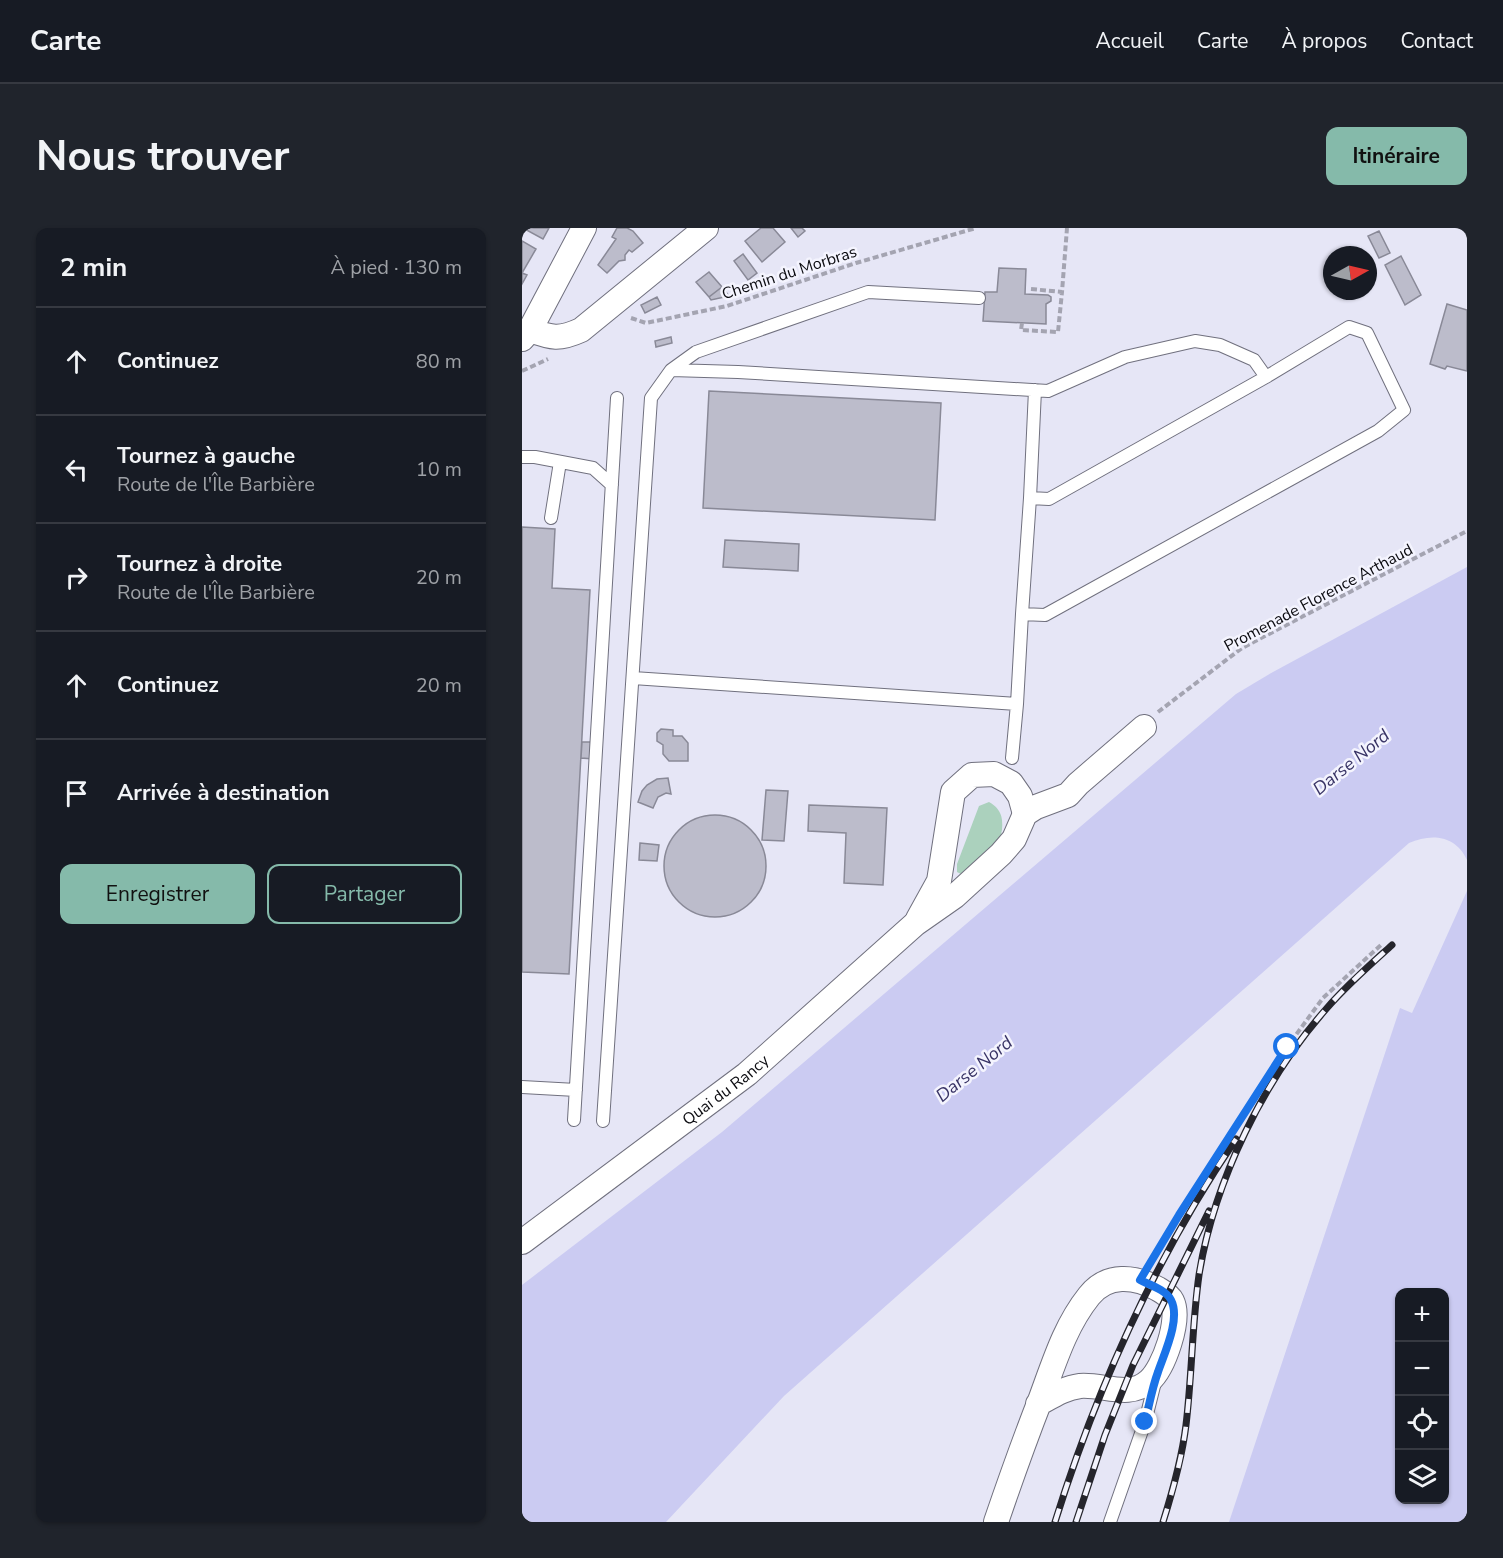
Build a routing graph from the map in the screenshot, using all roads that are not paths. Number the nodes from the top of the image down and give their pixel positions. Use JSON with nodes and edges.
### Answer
{"nodes":[{"id":1,"x":584,"y":228,"type":"edge"},
{"id":2,"x":706,"y":228,"type":"edge"},
{"id":3,"x":979,"y":298,"type":"dead end"},
{"id":4,"x":526,"y":335,"type":"edge"},
{"id":5,"x":671,"y":370,"type":"junction"},
{"id":6,"x":1266,"y":377,"type":"junction"},
{"id":7,"x":1035,"y":390,"type":"junction"},
{"id":8,"x":617,"y":398,"type":"dead end"},
{"id":9,"x":522,"y":457,"type":"edge"},
{"id":10,"x":560,"y":462,"type":"junction"},
{"id":11,"x":612,"y":485,"type":"junction"},
{"id":12,"x":1030,"y":498,"type":"junction"},
{"id":13,"x":551,"y":518,"type":"dead end"},
{"id":14,"x":1022,"y":614,"type":"junction"},
{"id":15,"x":633,"y":678,"type":"junction"},
{"id":16,"x":1017,"y":704,"type":"junction"},
{"id":17,"x":1142,"y":728,"type":"road end"},
{"id":18,"x":1012,"y":758,"type":"dead end"},
{"id":19,"x":1025,"y":814,"type":"junction"},
{"id":20,"x":915,"y":924,"type":"junction"},
{"id":21,"x":522,"y":1087,"type":"edge"},
{"id":22,"x":576,"y":1090,"type":"junction"},
{"id":23,"x":574,"y":1120,"type":"dead end"},
{"id":24,"x":603,"y":1121,"type":"dead end"},
{"id":25,"x":522,"y":1242,"type":"edge"},
{"id":26,"x":1158,"y":1371,"type":"junction"},
{"id":27,"x":1038,"y":1404,"type":"junction"},
{"id":28,"x":996,"y":1522,"type":"edge"},
{"id":29,"x":1110,"y":1522,"type":"edge"}],
"edges":[{"from":1,"to":4,"type":"street"},
{"from":2,"to":4,"type":"street"},
{"from":3,"to":5,"type":"lane"},
{"from":5,"to":7,"type":"lane"},
{"from":5,"to":15,"type":"lane"},
{"from":6,"to":7,"type":"lane"},
{"from":6,"to":12,"type":"lane"},
{"from":6,"to":14,"type":"lane"},
{"from":7,"to":12,"type":"lane"},
{"from":8,"to":11,"type":"lane"},
{"from":9,"to":10,"type":"lane"},
{"from":10,"to":11,"type":"lane"},
{"from":10,"to":13,"type":"lane"},
{"from":11,"to":22,"type":"lane"},
{"from":12,"to":14,"type":"lane"},
{"from":14,"to":16,"type":"lane"},
{"from":15,"to":16,"type":"lane"},
{"from":15,"to":24,"type":"lane"},
{"from":16,"to":18,"type":"lane"},
{"from":17,"to":19,"type":"street"},
{"from":19,"to":20,"type":"street","name":"Quai du Rancy"},
{"from":19,"to":20,"type":"street","name":"Quai du Rancy"},
{"from":20,"to":25,"type":"street","name":"Quai du Rancy"},
{"from":21,"to":22,"type":"lane"},
{"from":22,"to":23,"type":"lane"},
{"from":26,"to":27,"type":"street"},
{"from":26,"to":27,"type":"street"},
{"from":26,"to":29,"type":"lane"},
{"from":27,"to":28,"type":"street"}]}
